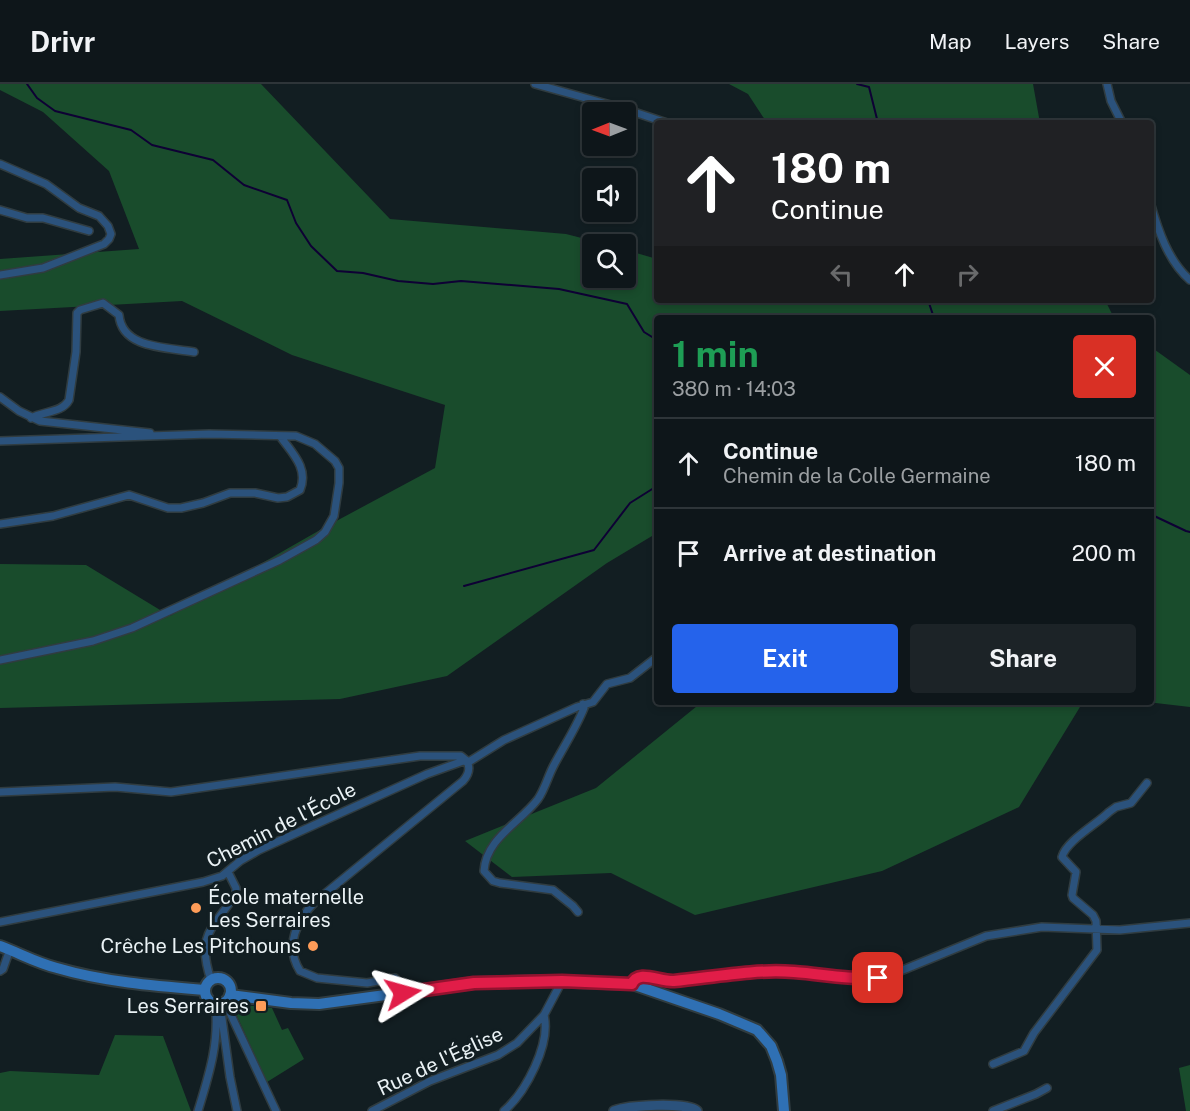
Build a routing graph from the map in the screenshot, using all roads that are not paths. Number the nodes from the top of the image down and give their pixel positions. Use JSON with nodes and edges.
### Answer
{"nodes":[{"id":1,"x":535,"y":84,"type":"edge"},
{"id":2,"x":1107,"y":84,"type":"edge"},
{"id":3,"x":658,"y":120,"type":"edge"},
{"id":4,"x":1120,"y":120,"type":"edge"},
{"id":5,"x":0,"y":164,"type":"edge"},
{"id":6,"x":0,"y":210,"type":"edge"},
{"id":7,"x":1154,"y":213,"type":"edge"},
{"id":8,"x":89,"y":231,"type":"dead end"},
{"id":9,"x":0,"y":275,"type":"edge"},
{"id":10,"x":1190,"y":280,"type":"edge"},
{"id":11,"x":194,"y":352,"type":"dead end"},
{"id":12,"x":0,"y":398,"type":"edge"},
{"id":13,"x":31,"y":417,"type":"junction"},
{"id":14,"x":280,"y":436,"type":"junction"},
{"id":15,"x":154,"y":437,"type":"junction"},
{"id":16,"x":0,"y":441,"type":"edge"},
{"id":17,"x":0,"y":524,"type":"edge"},
{"id":18,"x":654,"y":659,"type":"edge"},
{"id":19,"x":0,"y":660,"type":"edge"},
{"id":20,"x":583,"y":704,"type":"junction"},
{"id":21,"x":467,"y":761,"type":"junction"},
{"id":22,"x":1147,"y":783,"type":"dead end"},
{"id":23,"x":0,"y":792,"type":"edge"},
{"id":24,"x":228,"y":872,"type":"junction"},
{"id":25,"x":578,"y":912,"type":"dead end"},
{"id":26,"x":0,"y":922,"type":"edge"},
{"id":27,"x":1190,"y":923,"type":"edge"},
{"id":28,"x":1096,"y":930,"type":"junction"},
{"id":29,"x":5,"y":948,"type":"edge"},
{"id":30,"x":0,"y":971,"type":"edge"},
{"id":31,"x":210,"y":980,"type":"junction"},
{"id":32,"x":562,"y":981,"type":"junction"},
{"id":33,"x":632,"y":984,"type":"junction"},
{"id":34,"x":205,"y":990,"type":"junction"},
{"id":35,"x":403,"y":993,"type":"junction"},
{"id":36,"x":223,"y":1001,"type":"junction"},
{"id":37,"x":544,"y":1015,"type":"junction"},
{"id":38,"x":993,"y":1064,"type":"dead end"},
{"id":39,"x":1047,"y":1088,"type":"dead end"},
{"id":40,"x":198,"y":1111,"type":"edge"},
{"id":41,"x":237,"y":1111,"type":"edge"},
{"id":42,"x":276,"y":1111,"type":"edge"},
{"id":43,"x":372,"y":1111,"type":"edge"},
{"id":44,"x":504,"y":1111,"type":"edge"},
{"id":45,"x":614,"y":1111,"type":"edge"},
{"id":46,"x":697,"y":1111,"type":"edge"},
{"id":47,"x":784,"y":1111,"type":"edge"},
{"id":48,"x":993,"y":1111,"type":"edge"}],
"edges":[{"from":1,"to":3,"type":"street"},
{"from":2,"to":4,"type":"street"},
{"from":5,"to":9,"type":"street"},
{"from":6,"to":8,"type":"street"},
{"from":7,"to":10,"type":"street"},
{"from":11,"to":13,"type":"street"},
{"from":12,"to":13,"type":"street"},
{"from":13,"to":15,"type":"street"},
{"from":14,"to":15,"type":"street"},
{"from":14,"to":17,"type":"street"},
{"from":14,"to":19,"type":"street"},
{"from":15,"to":16,"type":"street"},
{"from":18,"to":20,"type":"street","name":"Chemin de l'École"},
{"from":20,"to":21,"type":"street","name":"Chemin de l'École"},
{"from":20,"to":25,"type":"street"},
{"from":21,"to":23,"type":"street"},
{"from":21,"to":24,"type":"street","name":"Chemin de l'École"},
{"from":21,"to":35,"type":"street"},
{"from":22,"to":28,"type":"street"},
{"from":24,"to":26,"type":"street","name":"Chemin de l'École"},
{"from":24,"to":31,"type":"street"},
{"from":27,"to":28,"type":"street"},
{"from":28,"to":33,"type":"street"},
{"from":28,"to":38,"type":"street"},
{"from":29,"to":30,"type":"street"},
{"from":29,"to":34,"type":"main road"},
{"from":31,"to":34,"type":"main road"},
{"from":31,"to":36,"type":"main road"},
{"from":32,"to":33,"type":"main road"},
{"from":32,"to":35,"type":"main road"},
{"from":32,"to":37,"type":"street","name":"Rue de l'Église"},
{"from":33,"to":47,"type":"main road"},
{"from":34,"to":36,"type":"main road"},
{"from":35,"to":36,"type":"main road"},
{"from":36,"to":40,"type":"street"},
{"from":36,"to":41,"type":"street"},
{"from":36,"to":42,"type":"street"},
{"from":37,"to":43,"type":"street","name":"Rue de l'Église"},
{"from":37,"to":44,"type":"street"},
{"from":39,"to":48,"type":"street"},
{"from":45,"to":46,"type":"street"}]}
